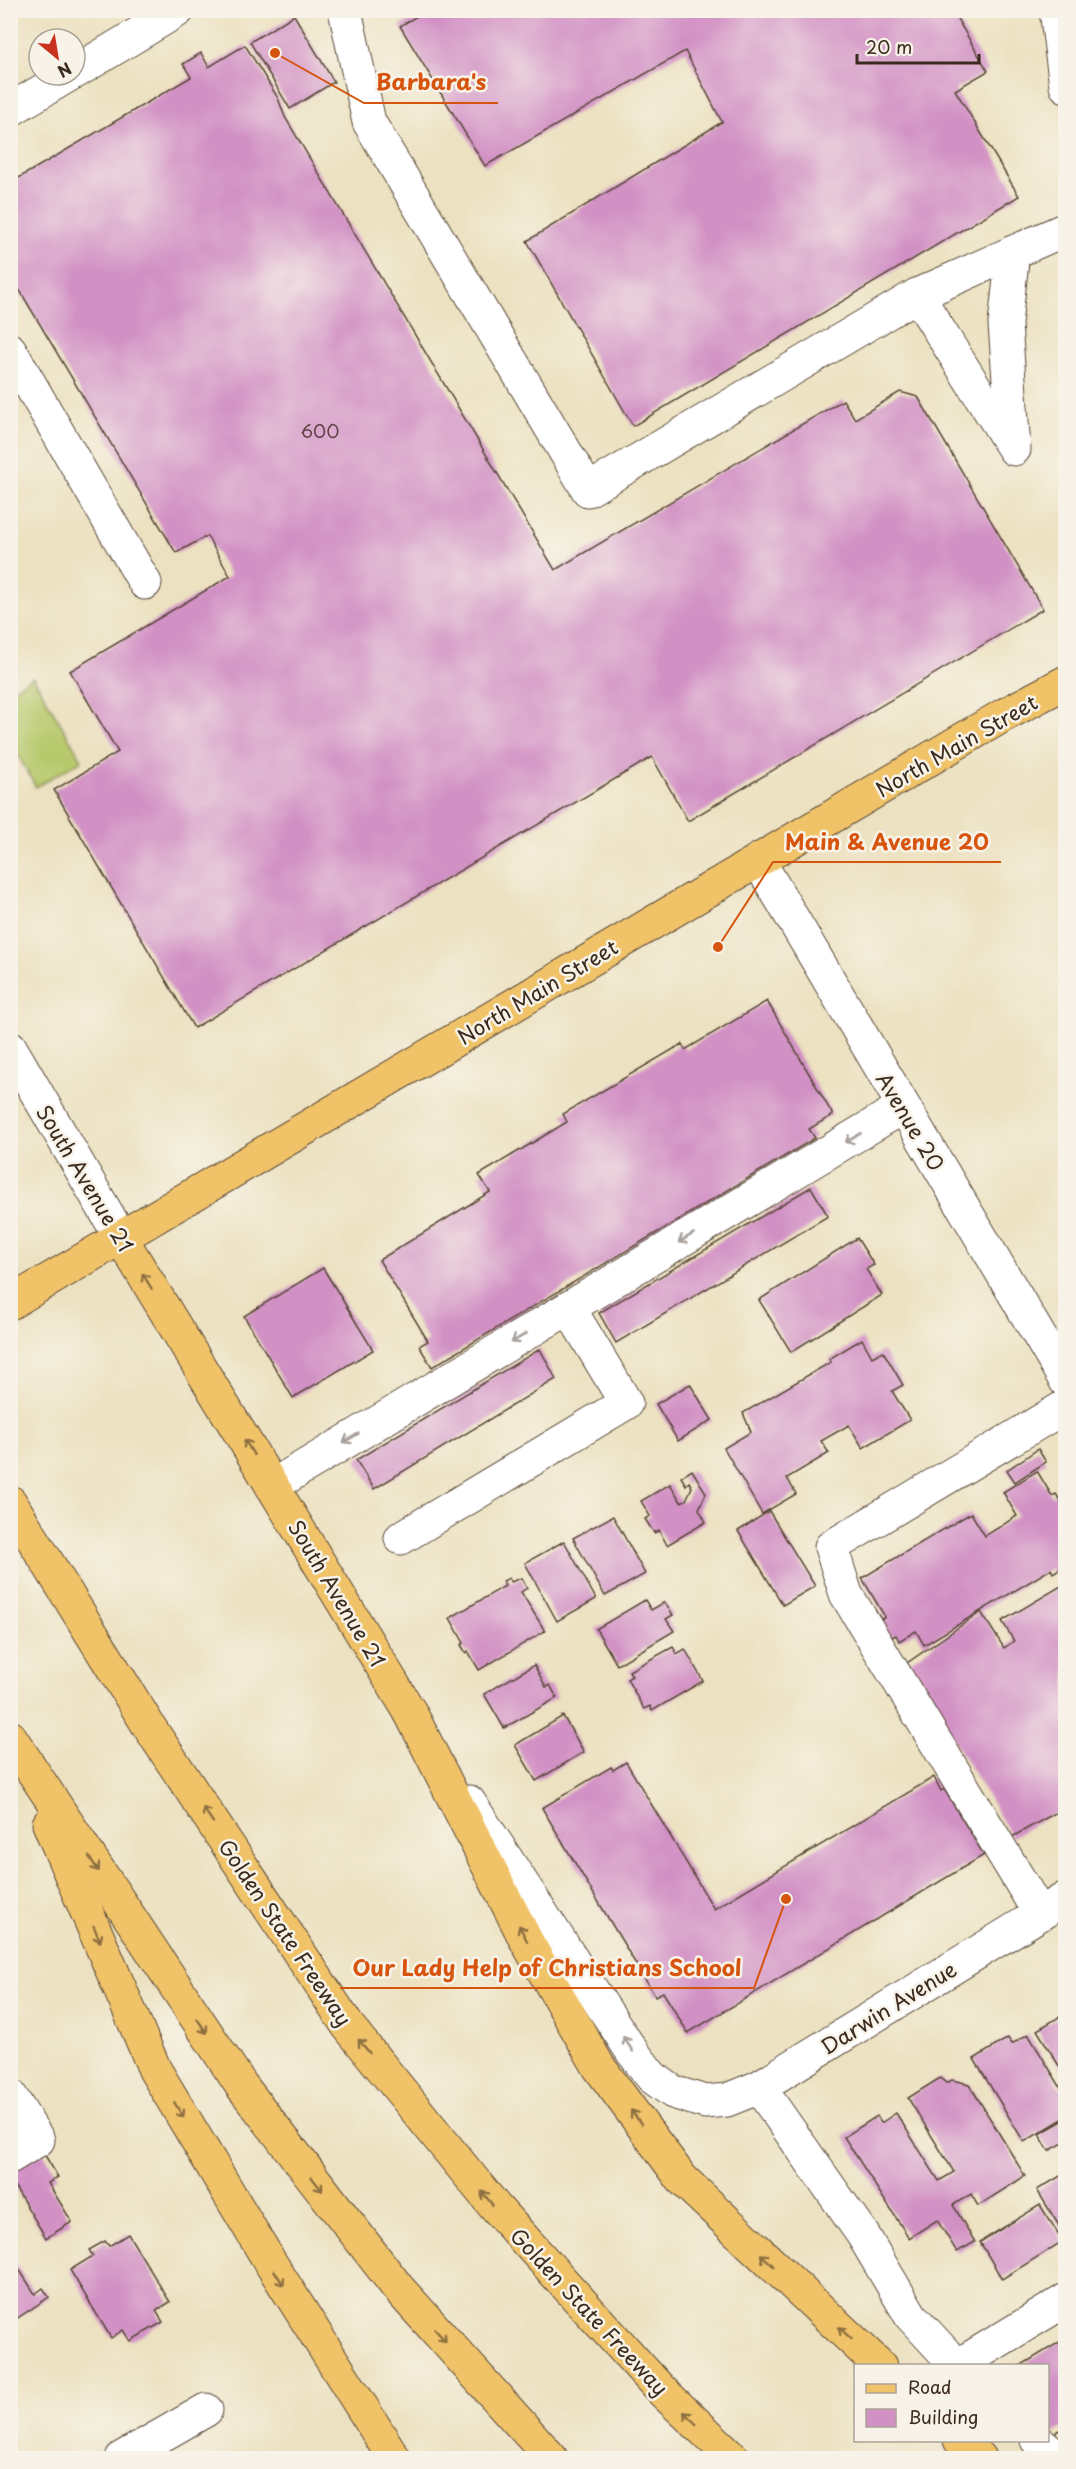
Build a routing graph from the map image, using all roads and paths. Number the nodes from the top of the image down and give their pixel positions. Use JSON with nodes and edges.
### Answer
{"nodes":[{"id":1,"x":178,"y":10,"type":"edge"},
{"id":2,"x":1030,"y":10,"type":"edge"},
{"id":3,"x":1056,"y":10,"type":"edge"},
{"id":4,"x":347,"y":11,"type":"edge"},
{"id":5,"x":87,"y":65,"type":"edge"},
{"id":6,"x":1064,"y":70,"type":"edge"},
{"id":7,"x":49,"y":87,"type":"edge"},
{"id":8,"x":10,"y":110,"type":"edge"},
{"id":9,"x":1065,"y":229,"type":"edge"},
{"id":10,"x":1013,"y":252,"type":"junction"},
{"id":11,"x":917,"y":295,"type":"junction"},
{"id":12,"x":10,"y":350,"type":"edge"},
{"id":13,"x":19,"y":385,"type":"edge"},
{"id":14,"x":145,"y":583,"type":"dead end"},
{"id":15,"x":1065,"y":682,"type":"edge"},
{"id":16,"x":758,"y":860,"type":"junction"},
{"id":17,"x":10,"y":1047,"type":"edge"},
{"id":18,"x":903,"y":1107,"type":"junction"},
{"id":19,"x":121,"y":1238,"type":"junction"},
{"id":20,"x":10,"y":1303,"type":"edge"},
{"id":21,"x":569,"y":1308,"type":"junction"},
{"id":22,"x":1065,"y":1381,"type":"edge"},
{"id":23,"x":1065,"y":1406,"type":"edge"},
{"id":24,"x":272,"y":1486,"type":"junction"},
{"id":25,"x":10,"y":1502,"type":"edge"},
{"id":26,"x":401,"y":1538,"type":"dead end"},
{"id":27,"x":410,"y":1712,"type":"junction"},
{"id":28,"x":13,"y":1741,"type":"edge"},
{"id":29,"x":1058,"y":1905,"type":"edge"},
{"id":30,"x":759,"y":2087,"type":"junction"},
{"id":31,"x":10,"y":2096,"type":"edge"},
{"id":32,"x":705,"y":2102,"type":"joint"},
{"id":33,"x":10,"y":2157,"type":"edge"},
{"id":34,"x":1065,"y":2300,"type":"edge"},
{"id":35,"x":878,"y":2364,"type":"edge"},
{"id":36,"x":955,"y":2364,"type":"edge"},
{"id":37,"x":960,"y":2364,"type":"edge"},
{"id":38,"x":206,"y":2410,"type":"dead end"},
{"id":39,"x":962,"y":2442,"type":"edge"},
{"id":40,"x":1039,"y":2442,"type":"edge"},
{"id":41,"x":122,"y":2458,"type":"edge"},
{"id":42,"x":394,"y":2458,"type":"edge"},
{"id":43,"x":551,"y":2458,"type":"edge"},
{"id":44,"x":733,"y":2458,"type":"edge"},
{"id":45,"x":979,"y":2458,"type":"edge"},
{"id":46,"x":1059,"y":2458,"type":"edge"}],
"edges":[{"from":1,"to":5,"type":"street"},
{"from":2,"to":6,"type":"street"},
{"from":3,"to":6,"type":"street"},
{"from":4,"to":11,"type":"street"},
{"from":7,"to":8,"type":"street"},
{"from":9,"to":10,"type":"street"},
{"from":10,"to":11,"type":"street"},
{"from":10,"to":11,"type":"street"},
{"from":12,"to":13,"type":"street"},
{"from":13,"to":14,"type":"street"},
{"from":15,"to":16,"type":"main road","name":"North Main Street"},
{"from":16,"to":18,"type":"street","name":"Avenue 20"},
{"from":16,"to":19,"type":"main road","name":"North Main Street"},
{"from":17,"to":19,"type":"street","name":"South Avenue 21"},
{"from":18,"to":21,"type":"street","one_way":true},
{"from":18,"to":22,"type":"street","name":"Avenue 20"},
{"from":19,"to":20,"type":"main road","name":"North Main Street"},
{"from":24,"to":19,"type":"main road","name":"South Avenue 21","one_way":true},
{"from":21,"to":24,"type":"street","one_way":true},
{"from":21,"to":26,"type":"street"},
{"from":23,"to":29,"type":"street"},
{"from":24,"to":27,"type":"main road","name":"South Avenue 21"},
{"from":44,"to":25,"type":"main road","name":"Golden State Freeway","one_way":true},
{"from":32,"to":27,"type":"street","name":"South Avenue 21","one_way":true},
{"from":35,"to":27,"type":"main road","one_way":true},
{"from":28,"to":42,"type":"main road","one_way":true},
{"from":28,"to":43,"type":"main road","one_way":true},
{"from":29,"to":30,"type":"street","name":"Darwin Avenue"},
{"from":30,"to":32,"type":"street","name":"Darwin Avenue"},
{"from":30,"to":36,"type":"street"},
{"from":31,"to":33,"type":"street"},
{"from":34,"to":37,"type":"street"},
{"from":38,"to":41,"type":"street"},
{"from":39,"to":45,"type":"main road"},
{"from":40,"to":46,"type":"street"}]}
